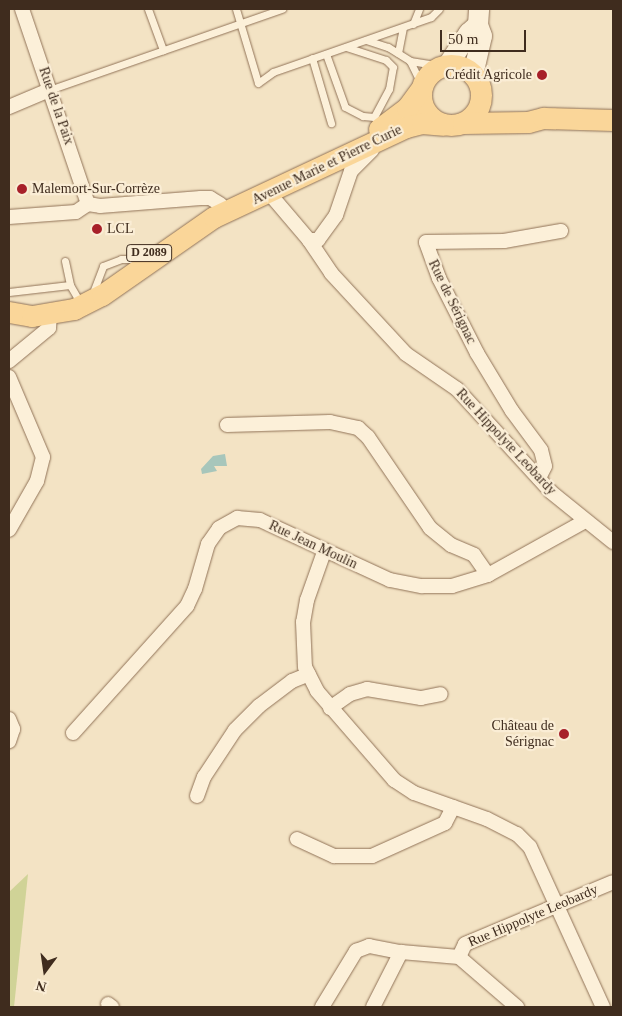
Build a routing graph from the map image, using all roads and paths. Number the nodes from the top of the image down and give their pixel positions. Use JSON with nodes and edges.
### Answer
{"nodes":[{"id":1,"x":22,"y":9,"type":"edge"},
{"id":2,"x":148,"y":9,"type":"edge"},
{"id":3,"x":236,"y":9,"type":"edge"},
{"id":4,"x":282,"y":9,"type":"edge"},
{"id":5,"x":419,"y":9,"type":"edge"},
{"id":6,"x":439,"y":9,"type":"edge"},
{"id":7,"x":478,"y":17,"type":"edge"},
{"id":8,"x":241,"y":23,"type":"junction"},
{"id":9,"x":413,"y":24,"type":"junction"},
{"id":10,"x":403,"y":27,"type":"junction"},
{"id":11,"x":366,"y":40,"type":"junction"},
{"id":12,"x":346,"y":47,"type":"junction"},
{"id":13,"x":162,"y":50,"type":"junction"},
{"id":14,"x":398,"y":53,"type":"junction"},
{"id":15,"x":326,"y":54,"type":"junction"},
{"id":16,"x":312,"y":58,"type":"junction"},
{"id":17,"x":410,"y":61,"type":"junction"},
{"id":18,"x":445,"y":65,"type":"junction"},
{"id":19,"x":473,"y":75,"type":"junction"},
{"id":20,"x":422,"y":87,"type":"junction"},
{"id":21,"x":50,"y":90,"type":"junction"},
{"id":22,"x":481,"y":95,"type":"junction"},
{"id":23,"x":9,"y":107,"type":"edge"},
{"id":24,"x":543,"y":118,"type":"junction"},
{"id":25,"x":613,"y":120,"type":"edge"},
{"id":26,"x":332,"y":123,"type":"dead end"},
{"id":27,"x":453,"y":124,"type":"junction"},
{"id":28,"x":379,"y":142,"type":"junction"},
{"id":29,"x":269,"y":193,"type":"junction"},
{"id":30,"x":88,"y":204,"type":"junction"},
{"id":31,"x":221,"y":207,"type":"junction"},
{"id":32,"x":9,"y":217,"type":"edge"},
{"id":33,"x":327,"y":230,"type":"junction"},
{"id":34,"x":561,"y":231,"type":"dead end"},
{"id":35,"x":309,"y":240,"type":"junction"},
{"id":36,"x":66,"y":261,"type":"dead end"},
{"id":37,"x":338,"y":278,"type":"junction"},
{"id":38,"x":70,"y":285,"type":"junction"},
{"id":39,"x":9,"y":292,"type":"edge"},
{"id":40,"x":86,"y":302,"type":"junction"},
{"id":41,"x":9,"y":312,"type":"edge"},
{"id":42,"x":50,"y":315,"type":"junction"},
{"id":43,"x":9,"y":361,"type":"edge"},
{"id":44,"x":9,"y":377,"type":"edge"},
{"id":45,"x":227,"y":425,"type":"dead end"},
{"id":46,"x":539,"y":478,"type":"junction"},
{"id":47,"x":585,"y":521,"type":"junction"},
{"id":48,"x":9,"y":530,"type":"edge"},
{"id":49,"x":613,"y":542,"type":"edge"},
{"id":50,"x":324,"y":552,"type":"junction"},
{"id":51,"x":488,"y":576,"type":"junction"},
{"id":52,"x":309,"y":674,"type":"junction"},
{"id":53,"x":441,"y":694,"type":"dead end"},
{"id":54,"x":330,"y":708,"type":"junction"},
{"id":55,"x":9,"y":719,"type":"edge"},
{"id":56,"x":73,"y":733,"type":"dead end"},
{"id":57,"x":9,"y":741,"type":"edge"},
{"id":58,"x":197,"y":796,"type":"dead end"},
{"id":59,"x":453,"y":807,"type":"junction"},
{"id":60,"x":297,"y":839,"type":"dead end"},
{"id":61,"x":613,"y":882,"type":"edge"},
{"id":62,"x":556,"y":906,"type":"junction"},
{"id":63,"x":401,"y":952,"type":"junction"},
{"id":64,"x":459,"y":957,"type":"junction"},
{"id":65,"x":322,"y":1007,"type":"edge"},
{"id":66,"x":373,"y":1007,"type":"edge"},
{"id":67,"x":517,"y":1007,"type":"edge"},
{"id":68,"x":603,"y":1007,"type":"edge"}],
"edges":[{"from":1,"to":21,"type":"street","name":"Rue de la Paix"},
{"from":2,"to":13,"type":"lane"},
{"from":3,"to":8,"type":"lane"},
{"from":4,"to":8,"type":"lane"},
{"from":5,"to":9,"type":"lane"},
{"from":6,"to":9,"type":"lane"},
{"from":7,"to":18,"type":"street"},
{"from":7,"to":19,"type":"street"},
{"from":8,"to":13,"type":"lane"},
{"from":8,"to":16,"type":"lane"},
{"from":9,"to":10,"type":"lane"},
{"from":10,"to":11,"type":"lane"},
{"from":10,"to":14,"type":"lane"},
{"from":11,"to":12,"type":"lane"},
{"from":11,"to":14,"type":"lane"},
{"from":12,"to":15,"type":"lane"},
{"from":12,"to":15,"type":"lane"},
{"from":13,"to":21,"type":"lane"},
{"from":14,"to":17,"type":"lane"},
{"from":15,"to":16,"type":"lane"},
{"from":16,"to":26,"type":"lane"},
{"from":17,"to":18,"type":"lane"},
{"from":17,"to":20,"type":"lane"},
{"from":18,"to":19,"type":"main road"},
{"from":18,"to":20,"type":"main road"},
{"from":19,"to":22,"type":"main road"},
{"from":20,"to":27,"type":"main road"},
{"from":20,"to":31,"type":"main road","name":"Avenue Marie et Pierre Curie","number":"D 2089"},
{"from":21,"to":23,"type":"street"},
{"from":21,"to":30,"type":"street","name":"Rue de la Paix"},
{"from":22,"to":24,"type":"main road","name":"Avenue Marie et Pierre Curie","number":"D 2089"},
{"from":22,"to":27,"type":"main road"},
{"from":24,"to":25,"type":"main road","name":"Avenue Marie et Pierre Curie","number":"D 2089"},
{"from":24,"to":27,"type":"main road","name":"Avenue Marie et Pierre Curie","number":"D 2089"},
{"from":27,"to":28,"type":"main road","name":"Avenue Marie et Pierre Curie","number":"D 2089"},
{"from":28,"to":29,"type":"main road","name":"Avenue Marie et Pierre Curie","number":"D 2089"},
{"from":28,"to":33,"type":"street","name":"Rue Hippolyte Leobardy"},
{"from":29,"to":31,"type":"main road","name":"Avenue Marie et Pierre Curie","number":"D 2089"},
{"from":29,"to":35,"type":"street","name":"Rue Hippolyte Leobardy"},
{"from":30,"to":31,"type":"street"},
{"from":30,"to":32,"type":"street"},
{"from":31,"to":40,"type":"main road","number":"D 2089"},
{"from":31,"to":40,"type":"main road","number":"D 2089"},
{"from":33,"to":35,"type":"street"},
{"from":33,"to":37,"type":"street","name":"Rue Hippolyte Leobardy"},
{"from":34,"to":46,"type":"street","name":"Rue de Sérignac"},
{"from":35,"to":37,"type":"street","name":"Rue Hippolyte Leobardy"},
{"from":36,"to":38,"type":"lane"},
{"from":37,"to":46,"type":"street","name":"Rue Hippolyte Leobardy"},
{"from":38,"to":39,"type":"lane"},
{"from":38,"to":40,"type":"lane"},
{"from":40,"to":42,"type":"main road","number":"D 2089"},
{"from":41,"to":42,"type":"main road","number":"D 2089"},
{"from":42,"to":43,"type":"street"},
{"from":44,"to":48,"type":"street"},
{"from":45,"to":51,"type":"street"},
{"from":46,"to":47,"type":"street","name":"Rue Hippolyte Leobardy"},
{"from":47,"to":49,"type":"street","name":"Rue Hippolyte Leobardy"},
{"from":47,"to":51,"type":"street","name":"Rue Jean Moulin"},
{"from":50,"to":51,"type":"street","name":"Rue Jean Moulin"},
{"from":50,"to":52,"type":"street"},
{"from":50,"to":56,"type":"street","name":"Rue Jean Moulin"},
{"from":52,"to":54,"type":"street"},
{"from":52,"to":58,"type":"street"},
{"from":53,"to":54,"type":"street"},
{"from":54,"to":59,"type":"street"},
{"from":55,"to":57,"type":"street"},
{"from":59,"to":60,"type":"street"},
{"from":59,"to":62,"type":"street"},
{"from":61,"to":62,"type":"street","name":"Rue Hippolyte Leobardy"},
{"from":62,"to":64,"type":"street","name":"Rue Hippolyte Leobardy"},
{"from":62,"to":68,"type":"street"},
{"from":63,"to":64,"type":"street"},
{"from":63,"to":65,"type":"street"},
{"from":63,"to":66,"type":"street"},
{"from":64,"to":67,"type":"street"}]}
